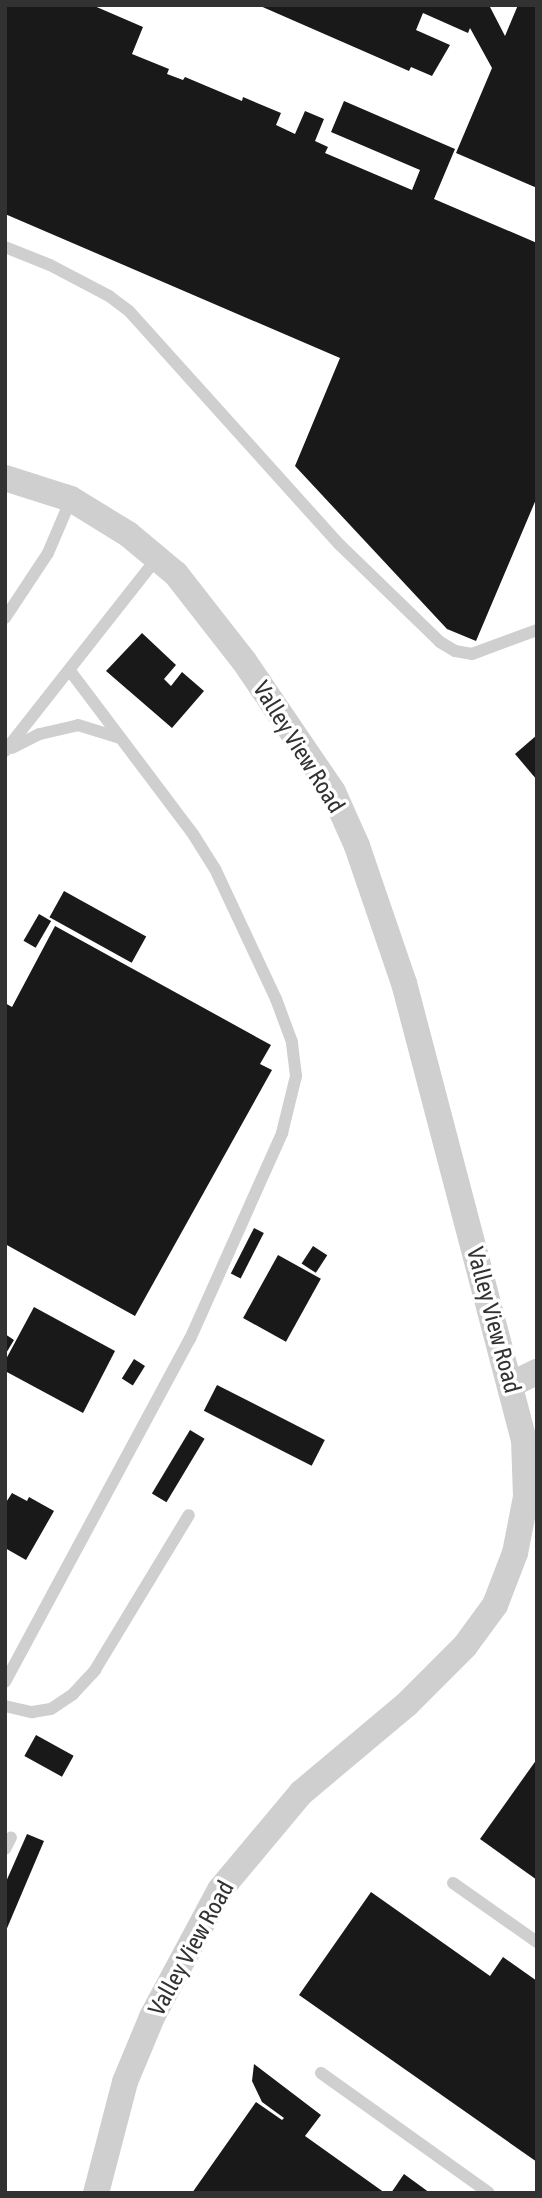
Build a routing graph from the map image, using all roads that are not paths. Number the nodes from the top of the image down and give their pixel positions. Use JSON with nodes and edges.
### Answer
{"nodes":[{"id":1,"x":5,"y":247,"type":"edge"},
{"id":2,"x":5,"y":478,"type":"edge"},
{"id":3,"x":71,"y":499,"type":"junction"},
{"id":4,"x":157,"y":558,"type":"junction"},
{"id":5,"x":5,"y":618,"type":"edge"},
{"id":6,"x":537,"y":630,"type":"edge"},
{"id":7,"x":70,"y":671,"type":"junction"},
{"id":8,"x":121,"y":738,"type":"junction"},
{"id":9,"x":5,"y":752,"type":"edge"},
{"id":10,"x":537,"y":1372,"type":"edge"},
{"id":11,"x":512,"y":1384,"type":"junction"},
{"id":12,"x":530,"y":1439,"type":"edge"},
{"id":13,"x":189,"y":1515,"type":"dead end"},
{"id":14,"x":5,"y":1682,"type":"edge"},
{"id":15,"x":5,"y":1706,"type":"edge"},
{"id":16,"x":453,"y":1883,"type":"dead end"},
{"id":17,"x":537,"y":1942,"type":"edge"},
{"id":18,"x":321,"y":2073,"type":"dead end"},
{"id":19,"x":96,"y":2193,"type":"edge"},
{"id":20,"x":489,"y":2193,"type":"edge"}],
"edges":[{"from":1,"to":6,"type":"lane"},
{"from":2,"to":3,"type":"street","name":"Valley View Road"},
{"from":3,"to":4,"type":"street","name":"Valley View Road"},
{"from":3,"to":5,"type":"lane"},
{"from":4,"to":7,"type":"lane"},
{"from":4,"to":11,"type":"street","name":"Valley View Road"},
{"from":7,"to":8,"type":"lane"},
{"from":7,"to":9,"type":"lane"},
{"from":8,"to":9,"type":"lane"},
{"from":8,"to":14,"type":"lane"},
{"from":10,"to":11,"type":"street"},
{"from":11,"to":12,"type":"street","name":"Valley View Road"},
{"from":12,"to":19,"type":"street","name":"Valley View Road"},
{"from":13,"to":15,"type":"lane"},
{"from":16,"to":17,"type":"lane"},
{"from":18,"to":20,"type":"lane"}]}
